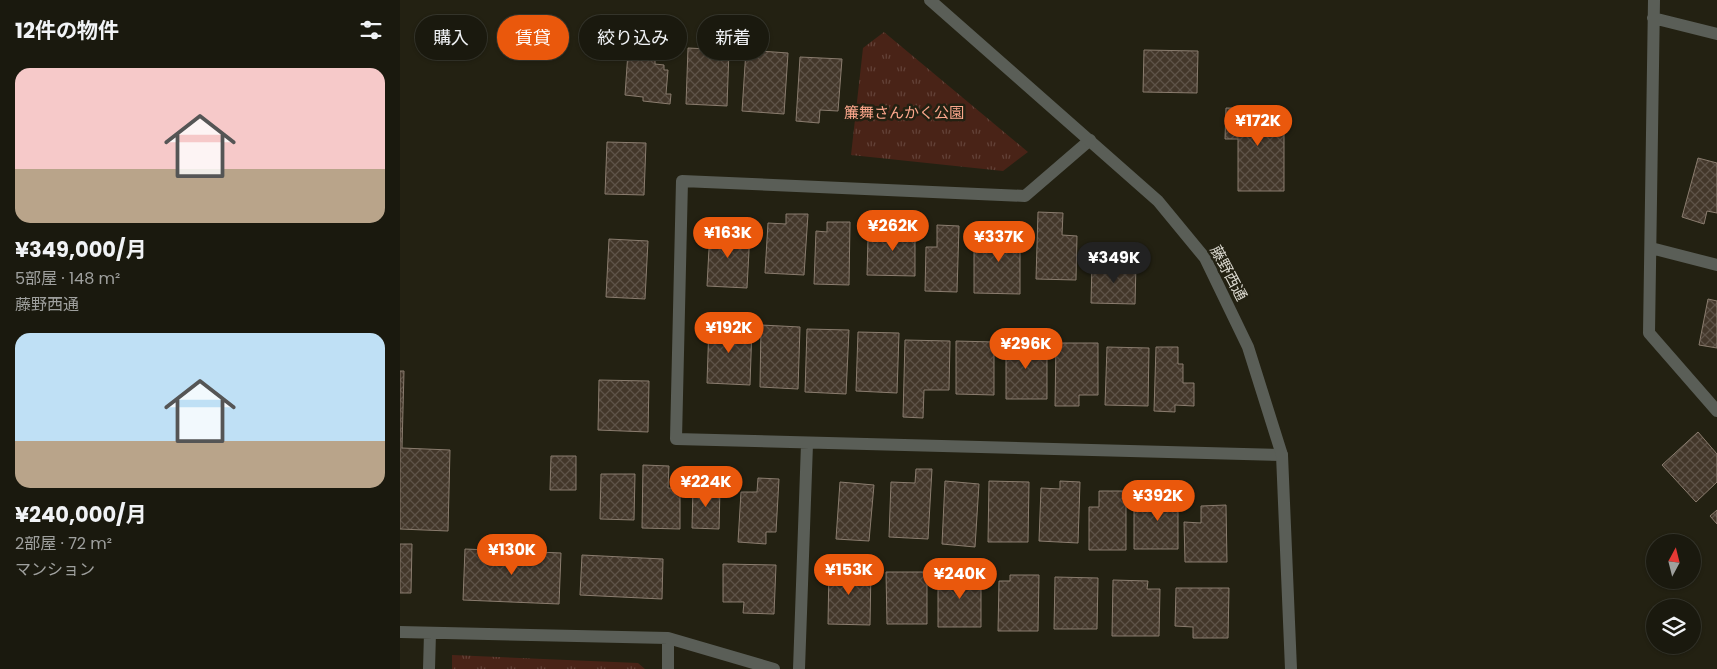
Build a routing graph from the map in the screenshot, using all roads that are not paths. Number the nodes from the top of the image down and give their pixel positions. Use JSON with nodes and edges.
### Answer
{"nodes":[{"id":1,"x":930,"y":0,"type":"edge"},
{"id":2,"x":1654,"y":0,"type":"edge"},
{"id":3,"x":1653,"y":18,"type":"junction"},
{"id":4,"x":1717,"y":34,"type":"edge"},
{"id":5,"x":1090,"y":140,"type":"junction"},
{"id":6,"x":1651,"y":248,"type":"junction"},
{"id":7,"x":1717,"y":265,"type":"edge"},
{"id":8,"x":1717,"y":411,"type":"edge"},
{"id":9,"x":807,"y":444,"type":"junction"},
{"id":10,"x":1282,"y":455,"type":"junction"},
{"id":11,"x":400,"y":632,"type":"edge"},
{"id":12,"x":430,"y":633,"type":"junction"},
{"id":13,"x":668,"y":638,"type":"junction"},
{"id":14,"x":429,"y":669,"type":"edge"},
{"id":15,"x":668,"y":669,"type":"edge"},
{"id":16,"x":774,"y":669,"type":"edge"},
{"id":17,"x":799,"y":669,"type":"edge"},
{"id":18,"x":1291,"y":669,"type":"edge"}],
"edges":[{"from":1,"to":5,"type":"street","name":"藤野西通"},
{"from":2,"to":3,"type":"street"},
{"from":3,"to":4,"type":"street"},
{"from":3,"to":6,"type":"street"},
{"from":5,"to":9,"type":"street"},
{"from":5,"to":10,"type":"street","name":"藤野西通"},
{"from":6,"to":7,"type":"street"},
{"from":6,"to":8,"type":"street"},
{"from":9,"to":10,"type":"street"},
{"from":9,"to":17,"type":"street"},
{"from":10,"to":18,"type":"street","name":"藤野西通"},
{"from":11,"to":12,"type":"street"},
{"from":12,"to":13,"type":"street"},
{"from":12,"to":14,"type":"street"},
{"from":13,"to":15,"type":"street"},
{"from":13,"to":16,"type":"street"}]}
